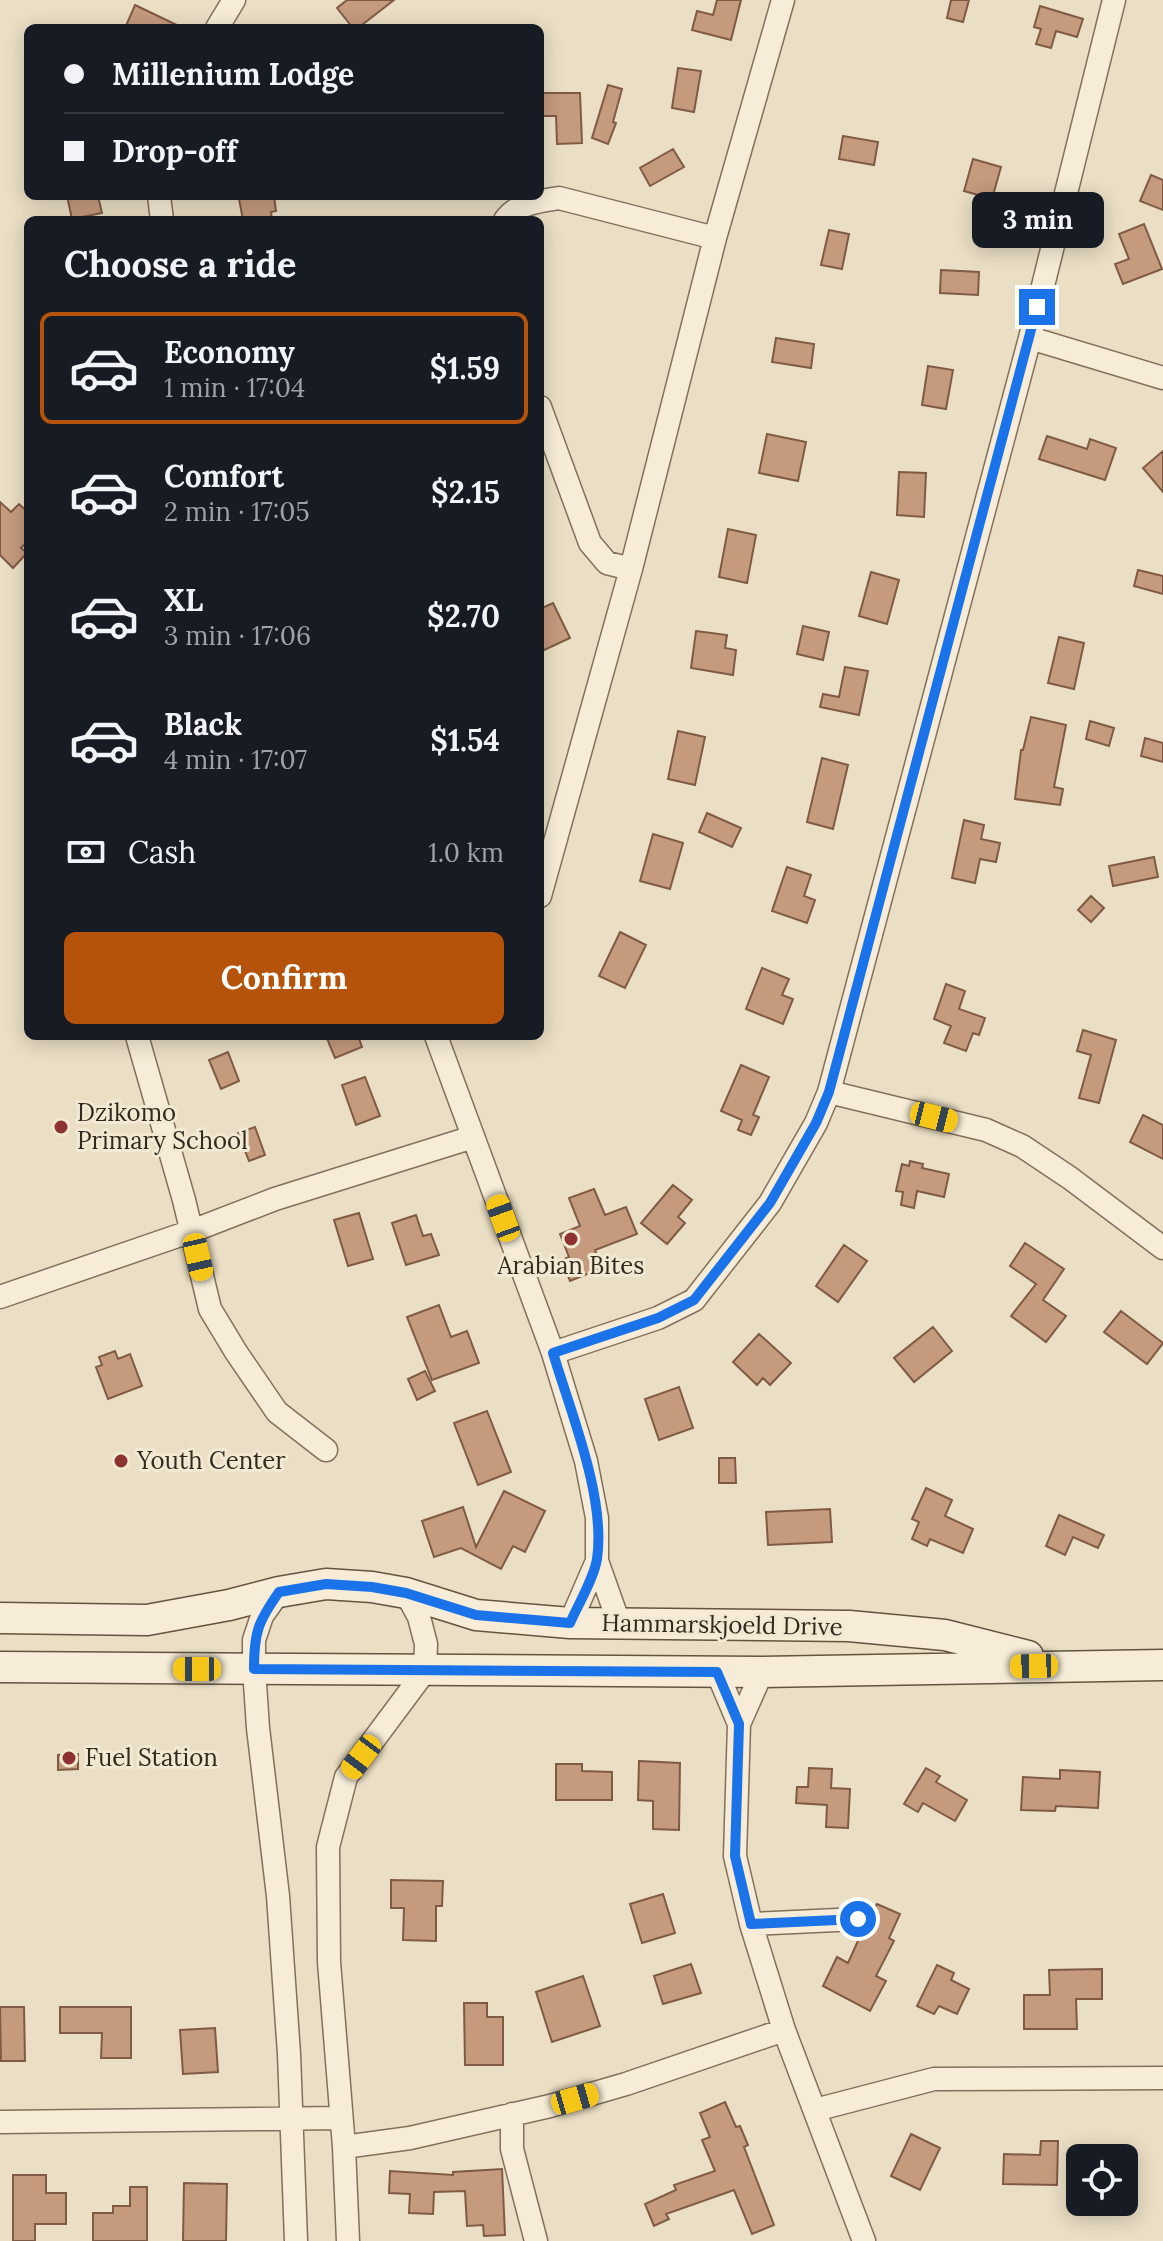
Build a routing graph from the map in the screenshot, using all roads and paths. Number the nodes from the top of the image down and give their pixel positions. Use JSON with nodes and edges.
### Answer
{"nodes":[{"id":1,"x":234,"y":0,"type":"edge"},
{"id":2,"x":783,"y":0,"type":"edge"},
{"id":3,"x":1114,"y":0,"type":"edge"},
{"id":4,"x":219,"y":24,"type":"edge"},
{"id":5,"x":508,"y":216,"type":"edge"},
{"id":6,"x":715,"y":238,"type":"junction"},
{"id":7,"x":1030,"y":338,"type":"junction"},
{"id":8,"x":1163,"y":378,"type":"edge"},
{"id":9,"x":544,"y":418,"type":"edge"},
{"id":10,"x":631,"y":569,"type":"junction"},
{"id":11,"x":544,"y":882,"type":"edge"},
{"id":12,"x":138,"y":1040,"type":"edge"},
{"id":13,"x":437,"y":1040,"type":"edge"},
{"id":14,"x":829,"y":1092,"type":"junction"},
{"id":15,"x":473,"y":1137,"type":"junction"},
{"id":16,"x":192,"y":1231,"type":"junction"},
{"id":17,"x":1163,"y":1248,"type":"edge"},
{"id":18,"x":0,"y":1297,"type":"edge"},
{"id":19,"x":553,"y":1353,"type":"junction"},
{"id":20,"x":326,"y":1450,"type":"dead end"},
{"id":21,"x":597,"y":1561,"type":"junction"},
{"id":22,"x":279,"y":1592,"type":"junction"},
{"id":23,"x":406,"y":1593,"type":"junction"},
{"id":24,"x":0,"y":1618,"type":"edge"},
{"id":25,"x":570,"y":1623,"type":"junction"},
{"id":26,"x":619,"y":1623,"type":"junction"},
{"id":27,"x":815,"y":1626,"type":"junction"},
{"id":28,"x":1064,"y":1665,"type":"junction"},
{"id":29,"x":1163,"y":1665,"type":"edge"},
{"id":30,"x":0,"y":1667,"type":"edge"},
{"id":31,"x":254,"y":1669,"type":"junction"},
{"id":32,"x":425,"y":1671,"type":"junction"},
{"id":33,"x":819,"y":1671,"type":"junction"},
{"id":34,"x":717,"y":1672,"type":"junction"},
{"id":35,"x":762,"y":1672,"type":"junction"},
{"id":36,"x":739,"y":1724,"type":"junction"},
{"id":37,"x":858,"y":1919,"type":"dead end"},
{"id":38,"x":751,"y":1924,"type":"junction"},
{"id":39,"x":784,"y":2030,"type":"junction"},
{"id":40,"x":1163,"y":2078,"type":"edge"},
{"id":41,"x":815,"y":2110,"type":"junction"},
{"id":42,"x":512,"y":2114,"type":"junction"},
{"id":43,"x":340,"y":2118,"type":"junction"},
{"id":44,"x":291,"y":2120,"type":"junction"},
{"id":45,"x":0,"y":2122,"type":"edge"},
{"id":46,"x":344,"y":2147,"type":"junction"},
{"id":47,"x":296,"y":2241,"type":"edge"},
{"id":48,"x":348,"y":2241,"type":"edge"},
{"id":49,"x":536,"y":2241,"type":"edge"},
{"id":50,"x":864,"y":2241,"type":"edge"}],
"edges":[{"from":1,"to":4,"type":"street"},
{"from":2,"to":6,"type":"street"},
{"from":3,"to":7,"type":"street"},
{"from":5,"to":6,"type":"street"},
{"from":6,"to":10,"type":"street"},
{"from":7,"to":8,"type":"street"},
{"from":7,"to":14,"type":"street"},
{"from":9,"to":10,"type":"street"},
{"from":10,"to":11,"type":"street"},
{"from":12,"to":16,"type":"street"},
{"from":13,"to":15,"type":"street"},
{"from":14,"to":17,"type":"street"},
{"from":14,"to":19,"type":"street"},
{"from":15,"to":16,"type":"street"},
{"from":15,"to":19,"type":"street"},
{"from":16,"to":18,"type":"street"},
{"from":16,"to":20,"type":"street"},
{"from":19,"to":21,"type":"street"},
{"from":21,"to":25,"type":"street"},
{"from":21,"to":26,"type":"street"},
{"from":22,"to":23,"type":"main road","name":"Hammarskjoeld Drive"},
{"from":22,"to":24,"type":"main road","name":"Hammarskjoeld Drive"},
{"from":22,"to":31,"type":"street"},
{"from":23,"to":25,"type":"main road","name":"Hammarskjoeld Drive"},
{"from":23,"to":32,"type":"street"},
{"from":25,"to":26,"type":"main road","name":"Hammarskjoeld Drive"},
{"from":26,"to":27,"type":"main road","name":"Hammarskjoeld Drive"},
{"from":27,"to":28,"type":"main road","name":"Hammarskjoeld Drive"},
{"from":27,"to":33,"type":"main road"},
{"from":28,"to":29,"type":"main road","name":"Hammarskjoeld Drive"},
{"from":28,"to":33,"type":"main road","name":"Hammarskjoeld Drive"},
{"from":30,"to":31,"type":"main road","name":"Hammarskjoeld Drive"},
{"from":31,"to":32,"type":"main road","name":"Hammarskjoeld Drive"},
{"from":31,"to":44,"type":"street"},
{"from":32,"to":34,"type":"main road","name":"Hammarskjoeld Drive"},
{"from":32,"to":43,"type":"street"},
{"from":33,"to":35,"type":"main road","name":"Hammarskjoeld Drive"},
{"from":34,"to":35,"type":"main road","name":"Hammarskjoeld Drive"},
{"from":34,"to":36,"type":"street"},
{"from":35,"to":36,"type":"street"},
{"from":36,"to":38,"type":"street"},
{"from":37,"to":38,"type":"street"},
{"from":38,"to":39,"type":"street"},
{"from":39,"to":41,"type":"street"},
{"from":39,"to":42,"type":"street"},
{"from":40,"to":41,"type":"street"},
{"from":41,"to":50,"type":"street"},
{"from":42,"to":46,"type":"street"},
{"from":42,"to":49,"type":"street"},
{"from":43,"to":44,"type":"street"},
{"from":43,"to":46,"type":"street"},
{"from":44,"to":45,"type":"street"},
{"from":44,"to":47,"type":"street"},
{"from":46,"to":48,"type":"street"}]}
